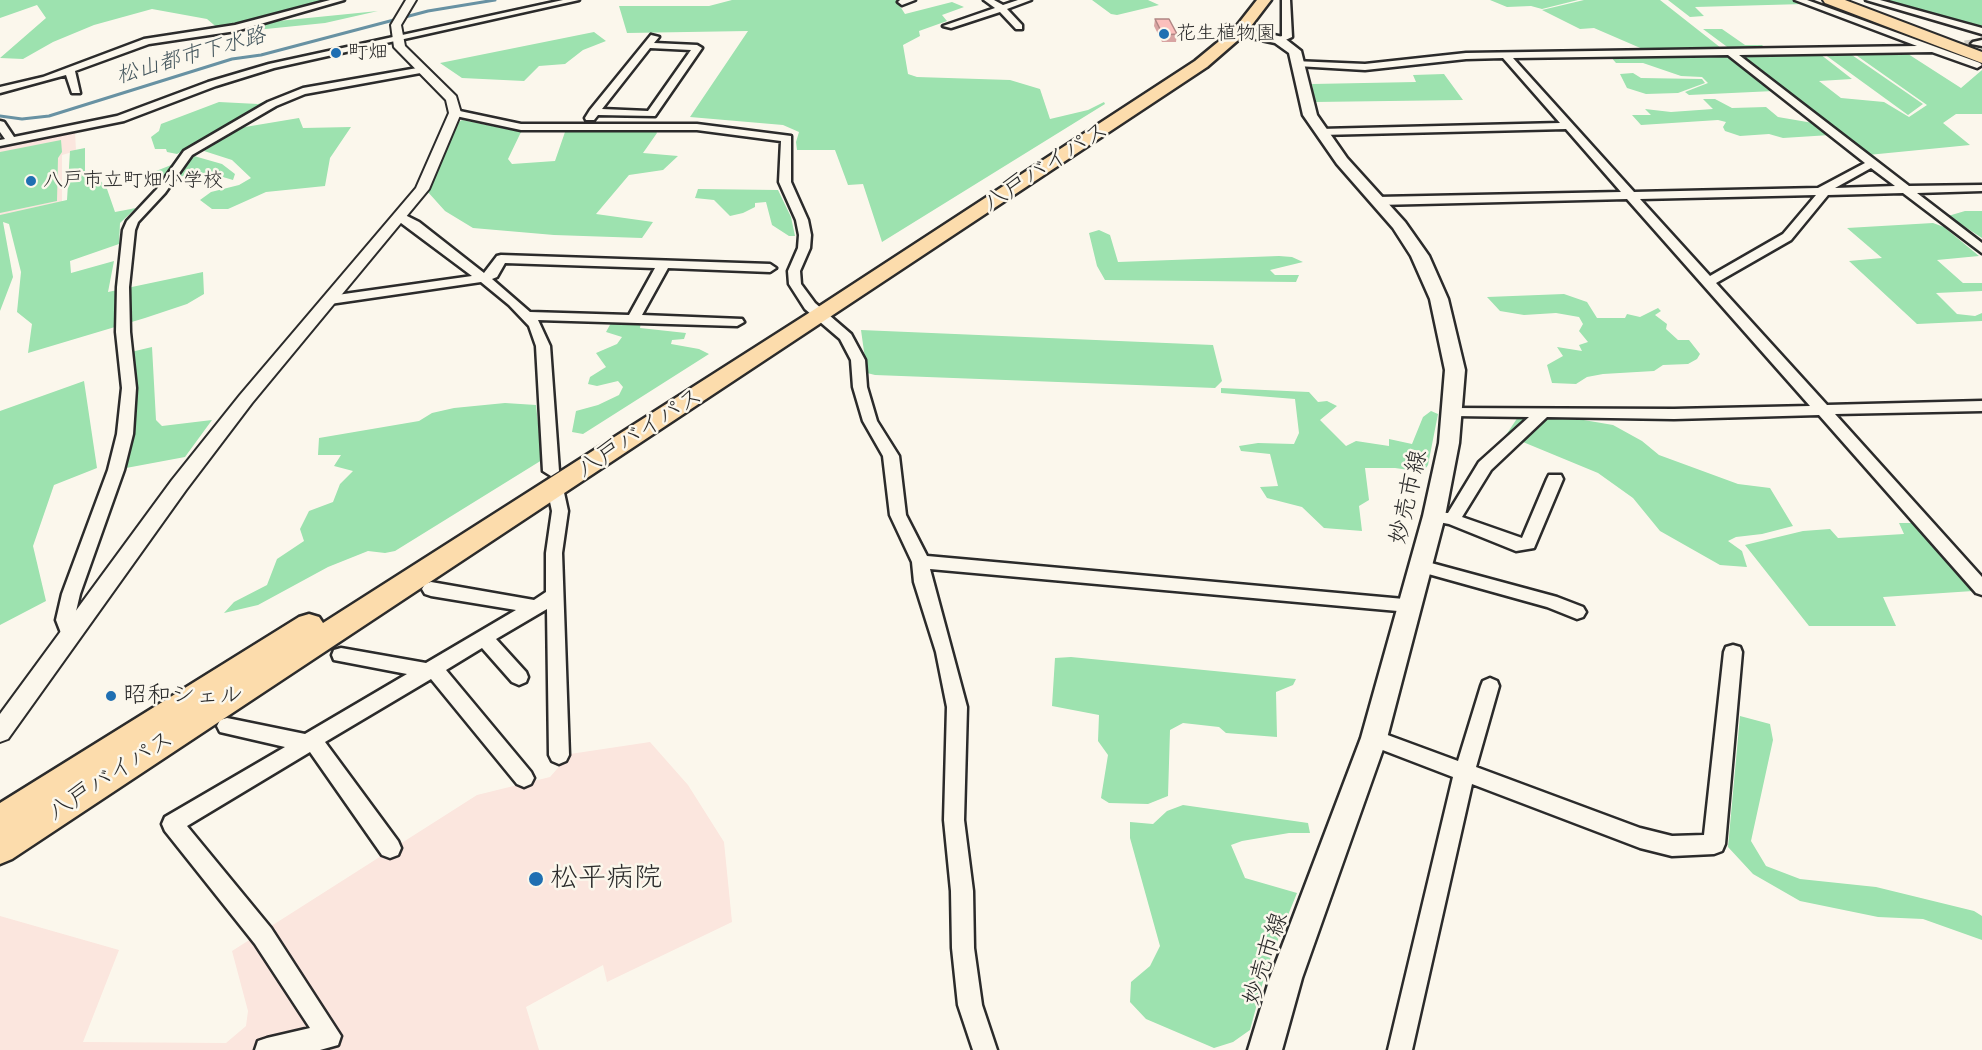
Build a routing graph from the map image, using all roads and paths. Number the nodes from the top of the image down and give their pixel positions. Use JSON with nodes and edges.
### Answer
{"nodes":[{"id":1,"x":340,"y":0,"type":"edge"},
{"id":2,"x":411,"y":0,"type":"edge"},
{"id":3,"x":575,"y":0,"type":"edge"},
{"id":4,"x":988,"y":0,"type":"edge"},
{"id":5,"x":1027,"y":0,"type":"edge"},
{"id":6,"x":1250,"y":0,"type":"edge"},
{"id":7,"x":1264,"y":0,"type":"edge"},
{"id":8,"x":1286,"y":0,"type":"edge"},
{"id":9,"x":1799,"y":0,"type":"edge"},
{"id":10,"x":1819,"y":0,"type":"edge"},
{"id":11,"x":1831,"y":0,"type":"edge"},
{"id":12,"x":1843,"y":0,"type":"edge"},
{"id":13,"x":1870,"y":0,"type":"edge"},
{"id":14,"x":1001,"y":8,"type":"junction"},
{"id":15,"x":948,"y":26,"type":"dead end"},
{"id":16,"x":1019,"y":27,"type":"dead end"},
{"id":17,"x":1234,"y":30,"type":"junction"},
{"id":18,"x":1982,"y":31,"type":"edge"},
{"id":19,"x":397,"y":38,"type":"junction"},
{"id":20,"x":1279,"y":40,"type":"junction"},
{"id":21,"x":1959,"y":48,"type":"junction"},
{"id":22,"x":1935,"y":49,"type":"junction"},
{"id":23,"x":1730,"y":52,"type":"junction"},
{"id":24,"x":1980,"y":52,"type":"edge"},
{"id":25,"x":1505,"y":55,"type":"junction"},
{"id":26,"x":1297,"y":63,"type":"junction"},
{"id":27,"x":423,"y":70,"type":"junction"},
{"id":28,"x":70,"y":71,"type":"junction"},
{"id":29,"x":0,"y":90,"type":"edge"},
{"id":30,"x":76,"y":91,"type":"dead end"},
{"id":31,"x":594,"y":112,"type":"junction"},
{"id":32,"x":455,"y":113,"type":"junction"},
{"id":33,"x":0,"y":124,"type":"edge"},
{"id":34,"x":1569,"y":126,"type":"junction"},
{"id":35,"x":568,"y":127,"type":"junction"},
{"id":36,"x":1321,"y":132,"type":"junction"},
{"id":37,"x":12,"y":141,"type":"junction"},
{"id":38,"x":0,"y":143,"type":"edge"},
{"id":39,"x":1872,"y":163,"type":"junction"},
{"id":40,"x":1982,"y":188,"type":"edge"},
{"id":41,"x":1822,"y":190,"type":"junction"},
{"id":42,"x":1907,"y":190,"type":"junction"},
{"id":43,"x":1630,"y":195,"type":"junction"},
{"id":44,"x":1378,"y":201,"type":"junction"},
{"id":45,"x":401,"y":217,"type":"junction"},
{"id":46,"x":1982,"y":249,"type":"edge"},
{"id":47,"x":663,"y":265,"type":"junction"},
{"id":48,"x":770,"y":268,"type":"dead end"},
{"id":49,"x":483,"y":278,"type":"junction"},
{"id":50,"x":1709,"y":282,"type":"junction"},
{"id":51,"x":330,"y":300,"type":"junction"},
{"id":52,"x":815,"y":311,"type":"junction"},
{"id":53,"x":528,"y":316,"type":"junction"},
{"id":54,"x":634,"y":318,"type":"junction"},
{"id":55,"x":737,"y":322,"type":"dead end"},
{"id":56,"x":1982,"y":406,"type":"edge"},
{"id":57,"x":1825,"y":410,"type":"junction"},
{"id":58,"x":1454,"y":411,"type":"junction"},
{"id":59,"x":1542,"y":412,"type":"junction"},
{"id":60,"x":1555,"y":479,"type":"dead end"},
{"id":61,"x":553,"y":480,"type":"junction"},
{"id":62,"x":1443,"y":517,"type":"junction"},
{"id":63,"x":921,"y":562,"type":"junction"},
{"id":64,"x":1420,"y":566,"type":"junction"},
{"id":65,"x":1982,"y":588,"type":"edge"},
{"id":66,"x":431,"y":589,"type":"dead end"},
{"id":67,"x":556,"y":595,"type":"junction"},
{"id":68,"x":1410,"y":605,"type":"junction"},
{"id":69,"x":536,"y":607,"type":"junction"},
{"id":70,"x":1577,"y":612,"type":"dead end"},
{"id":71,"x":69,"y":633,"type":"junction"},
{"id":72,"x":484,"y":638,"type":"junction"},
{"id":73,"x":1733,"y":652,"type":"dead end"},
{"id":74,"x":341,"y":655,"type":"dead end"},
{"id":75,"x":431,"y":670,"type":"junction"},
{"id":76,"x":519,"y":677,"type":"dead end"},
{"id":77,"x":1490,"y":686,"type":"dead end"},
{"id":78,"x":228,"y":726,"type":"dead end"},
{"id":79,"x":0,"y":732,"type":"edge"},
{"id":80,"x":1374,"y":738,"type":"junction"},
{"id":81,"x":308,"y":743,"type":"junction"},
{"id":82,"x":559,"y":755,"type":"dead end"},
{"id":83,"x":1464,"y":773,"type":"junction"},
{"id":84,"x":524,"y":778,"type":"dead end"},
{"id":85,"x":0,"y":820,"type":"edge"},
{"id":86,"x":0,"y":848,"type":"edge"},
{"id":87,"x":390,"y":848,"type":"dead end"},
{"id":88,"x":267,"y":1050,"type":"edge"},
{"id":89,"x":985,"y":1050,"type":"edge"},
{"id":90,"x":1265,"y":1050,"type":"edge"},
{"id":91,"x":1401,"y":1050,"type":"edge"}],
"edges":[{"from":1,"to":28,"type":"street"},
{"from":2,"to":19,"type":"street"},
{"from":3,"to":19,"type":"street"},
{"from":4,"to":14,"type":"street"},
{"from":5,"to":14,"type":"street"},
{"from":6,"to":17,"type":"highway","name":"八戸バイパス"},
{"from":7,"to":17,"type":"highway","name":"八戸バイパス"},
{"from":8,"to":20,"type":"street"},
{"from":9,"to":22,"type":"street"},
{"from":10,"to":21,"type":"highway"},
{"from":11,"to":21,"type":"highway"},
{"from":12,"to":24,"type":"highway"},
{"from":13,"to":18,"type":"street"},
{"from":14,"to":15,"type":"street"},
{"from":14,"to":16,"type":"street"},
{"from":17,"to":20,"type":"main road"},
{"from":17,"to":52,"type":"highway","name":"八戸バイパス"},
{"from":19,"to":27,"type":"street"},
{"from":19,"to":37,"type":"street"},
{"from":20,"to":26,"type":"main road","name":"妙売市線"},
{"from":21,"to":24,"type":"highway"},
{"from":22,"to":23,"type":"street"},
{"from":22,"to":24,"type":"street"},
{"from":23,"to":25,"type":"street"},
{"from":23,"to":39,"type":"street"},
{"from":25,"to":26,"type":"street"},
{"from":25,"to":34,"type":"street"},
{"from":26,"to":36,"type":"main road","name":"妙売市線"},
{"from":27,"to":32,"type":"street"},
{"from":27,"to":71,"type":"street"},
{"from":28,"to":29,"type":"street"},
{"from":28,"to":30,"type":"street"},
{"from":31,"to":31,"type":"street"},
{"from":31,"to":35,"type":"street"},
{"from":32,"to":35,"type":"street"},
{"from":32,"to":45,"type":"street"},
{"from":33,"to":37,"type":"street"},
{"from":34,"to":36,"type":"street"},
{"from":34,"to":43,"type":"street"},
{"from":35,"to":52,"type":"street"},
{"from":36,"to":44,"type":"main road","name":"妙売市線"},
{"from":37,"to":38,"type":"street"},
{"from":39,"to":41,"type":"street"},
{"from":39,"to":42,"type":"street"},
{"from":40,"to":42,"type":"street"},
{"from":41,"to":42,"type":"street"},
{"from":41,"to":43,"type":"street"},
{"from":41,"to":50,"type":"street"},
{"from":42,"to":46,"type":"street"},
{"from":43,"to":44,"type":"street"},
{"from":43,"to":50,"type":"street"},
{"from":44,"to":58,"type":"main road","name":"妙売市線"},
{"from":45,"to":49,"type":"street"},
{"from":45,"to":51,"type":"street"},
{"from":47,"to":48,"type":"street"},
{"from":47,"to":49,"type":"street"},
{"from":47,"to":54,"type":"street"},
{"from":49,"to":51,"type":"street"},
{"from":49,"to":53,"type":"street"},
{"from":50,"to":57,"type":"street"},
{"from":51,"to":71,"type":"street"},
{"from":52,"to":61,"type":"highway","name":"八戸バイパス"},
{"from":52,"to":63,"type":"street"},
{"from":53,"to":54,"type":"street"},
{"from":53,"to":61,"type":"street"},
{"from":54,"to":55,"type":"street"},
{"from":56,"to":57,"type":"street"},
{"from":57,"to":59,"type":"street"},
{"from":57,"to":65,"type":"street"},
{"from":58,"to":59,"type":"street"},
{"from":58,"to":62,"type":"main road","name":"妙売市線"},
{"from":59,"to":62,"type":"street"},
{"from":60,"to":62,"type":"street"},
{"from":61,"to":67,"type":"street"},
{"from":61,"to":85,"type":"highway","name":"八戸バイパス"},
{"from":61,"to":86,"type":"highway","name":"八戸バイパス"},
{"from":62,"to":64,"type":"main road","name":"妙売市線"},
{"from":63,"to":68,"type":"street"},
{"from":63,"to":89,"type":"street"},
{"from":64,"to":68,"type":"main road","name":"妙売市線"},
{"from":64,"to":70,"type":"street"},
{"from":66,"to":69,"type":"street"},
{"from":67,"to":69,"type":"street"},
{"from":67,"to":82,"type":"street"},
{"from":68,"to":80,"type":"main road","name":"妙売市線"},
{"from":69,"to":72,"type":"street"},
{"from":71,"to":79,"type":"street"},
{"from":72,"to":75,"type":"street"},
{"from":72,"to":76,"type":"street"},
{"from":73,"to":83,"type":"street"},
{"from":74,"to":75,"type":"street"},
{"from":75,"to":81,"type":"street"},
{"from":75,"to":84,"type":"street"},
{"from":77,"to":83,"type":"street"},
{"from":78,"to":81,"type":"street"},
{"from":80,"to":83,"type":"street"},
{"from":80,"to":90,"type":"main road","name":"妙売市線"},
{"from":81,"to":87,"type":"street"},
{"from":81,"to":88,"type":"street"},
{"from":83,"to":91,"type":"street"}]}
